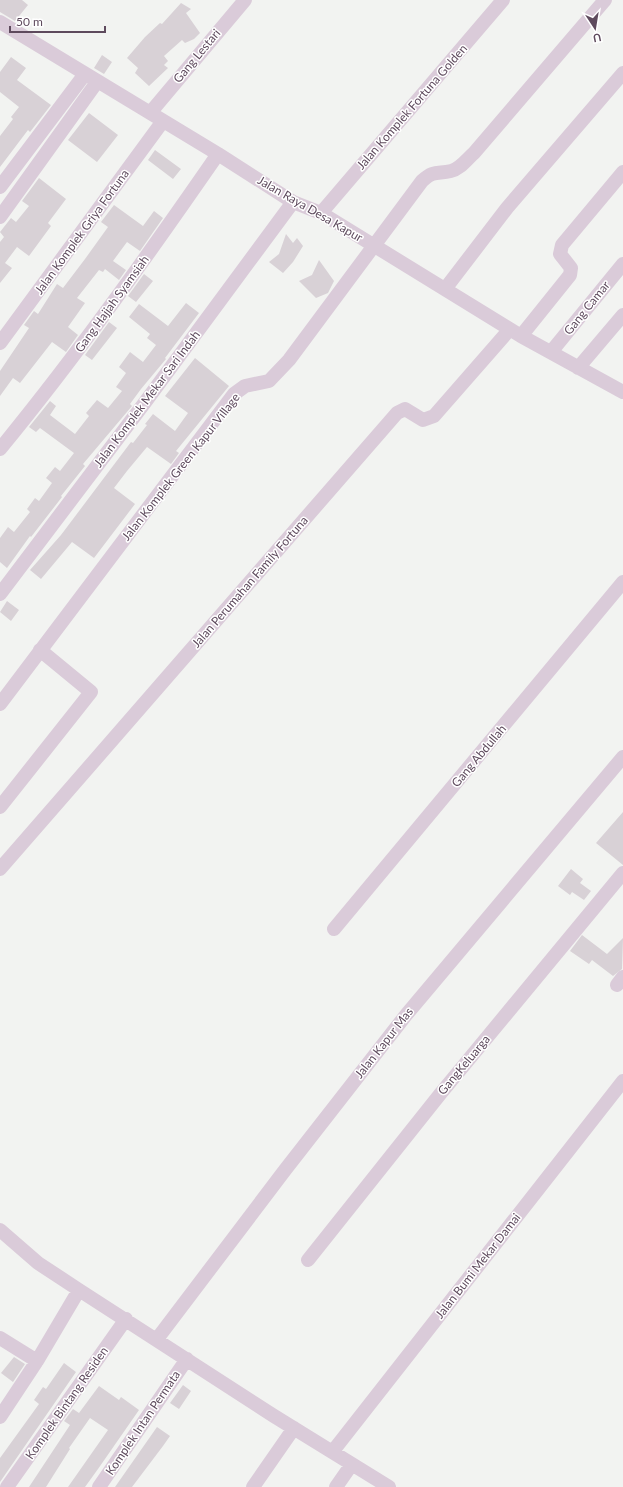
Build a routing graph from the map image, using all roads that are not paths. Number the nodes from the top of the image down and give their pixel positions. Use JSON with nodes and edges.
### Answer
{"nodes":[{"id":1,"x":245,"y":0,"type":"edge"},
{"id":2,"x":503,"y":0,"type":"edge"},
{"id":3,"x":606,"y":0,"type":"edge"},
{"id":4,"x":0,"y":22,"type":"edge"},
{"id":5,"x":623,"y":73,"type":"edge"},
{"id":6,"x":91,"y":78,"type":"junction"},
{"id":7,"x":150,"y":113,"type":"junction"},
{"id":8,"x":163,"y":121,"type":"junction"},
{"id":9,"x":218,"y":154,"type":"junction"},
{"id":10,"x":623,"y":172,"type":"edge"},
{"id":11,"x":0,"y":187,"type":"edge"},
{"id":12,"x":293,"y":202,"type":"junction"},
{"id":13,"x":321,"y":213,"type":"junction"},
{"id":14,"x":0,"y":217,"type":"edge"},
{"id":15,"x":374,"y":246,"type":"junction"},
{"id":16,"x":623,"y":264,"type":"edge"},
{"id":17,"x":445,"y":288,"type":"junction"},
{"id":18,"x":623,"y":315,"type":"edge"},
{"id":19,"x":515,"y":333,"type":"junction"},
{"id":20,"x":0,"y":343,"type":"edge"},
{"id":21,"x":551,"y":352,"type":"junction"},
{"id":22,"x":578,"y":368,"type":"junction"},
{"id":23,"x":623,"y":392,"type":"edge"},
{"id":24,"x":0,"y":449,"type":"edge"},
{"id":25,"x":623,"y":582,"type":"edge"},
{"id":26,"x":0,"y":594,"type":"edge"},
{"id":27,"x":40,"y":650,"type":"junction"},
{"id":28,"x":0,"y":704,"type":"edge"},
{"id":29,"x":623,"y":757,"type":"edge"},
{"id":30,"x":0,"y":807,"type":"edge"},
{"id":31,"x":0,"y":869,"type":"edge"},
{"id":32,"x":623,"y":873,"type":"edge"},
{"id":33,"x":334,"y":929,"type":"dead end"},
{"id":34,"x":623,"y":1081,"type":"edge"},
{"id":35,"x":0,"y":1230,"type":"edge"},
{"id":36,"x":308,"y":1260,"type":"dead end"},
{"id":37,"x":79,"y":1290,"type":"junction"},
{"id":38,"x":126,"y":1319,"type":"junction"},
{"id":39,"x":0,"y":1338,"type":"edge"},
{"id":40,"x":157,"y":1339,"type":"junction"},
{"id":41,"x":186,"y":1359,"type":"junction"},
{"id":42,"x":37,"y":1361,"type":"junction"},
{"id":43,"x":0,"y":1417,"type":"edge"},
{"id":44,"x":294,"y":1428,"type":"junction"},
{"id":45,"x":333,"y":1451,"type":"junction"},
{"id":46,"x":352,"y":1464,"type":"junction"},
{"id":47,"x":7,"y":1487,"type":"edge"},
{"id":48,"x":100,"y":1487,"type":"edge"},
{"id":49,"x":253,"y":1487,"type":"edge"},
{"id":50,"x":336,"y":1487,"type":"edge"},
{"id":51,"x":389,"y":1487,"type":"edge"}],
"edges":[{"from":1,"to":7,"type":"street","name":"Gang Lestari"},
{"from":2,"to":13,"type":"street","name":"Jalan Komplek Fortuna Golden"},
{"from":3,"to":15,"type":"street","name":"Jalan Komplek Green Kapur Village"},
{"from":4,"to":6,"type":"street","name":"Jalan Raya Desa Kapur"},
{"from":5,"to":17,"type":"street"},
{"from":6,"to":7,"type":"street","name":"Jalan Raya Desa Kapur"},
{"from":6,"to":11,"type":"street"},
{"from":6,"to":14,"type":"street"},
{"from":7,"to":8,"type":"street","name":"Jalan Raya Desa Kapur"},
{"from":8,"to":9,"type":"street","name":"Jalan Raya Desa Kapur"},
{"from":8,"to":20,"type":"street","name":"Jalan Komplek Griya Fortuna"},
{"from":9,"to":12,"type":"street","name":"Jalan Raya Desa Kapur"},
{"from":9,"to":24,"type":"street","name":"Gang Hajjah Syamsiah"},
{"from":10,"to":19,"type":"street"},
{"from":12,"to":13,"type":"street","name":"Jalan Raya Desa Kapur"},
{"from":12,"to":26,"type":"street","name":"Jalan Komplek Mekar Sari Indah"},
{"from":13,"to":15,"type":"street","name":"Jalan Raya Desa Kapur"},
{"from":15,"to":17,"type":"street","name":"Jalan Raya Desa Kapur"},
{"from":15,"to":27,"type":"street","name":"Jalan Komplek Green Kapur Village"},
{"from":16,"to":21,"type":"street","name":"Gang Camar"},
{"from":17,"to":19,"type":"street","name":"Jalan Raya Desa Kapur"},
{"from":18,"to":22,"type":"street"},
{"from":19,"to":21,"type":"street","name":"Jalan Raya Desa Kapur"},
{"from":19,"to":31,"type":"street","name":"Jalan Perumahan Family Fortuna"},
{"from":21,"to":22,"type":"street","name":"Jalan Raya Desa Kapur"},
{"from":22,"to":23,"type":"street","name":"Jalan Raya Desa Kapur"},
{"from":25,"to":33,"type":"street","name":"Gang Abdullah"},
{"from":27,"to":28,"type":"street","name":"Jalan Komplek Green Kapur Village"},
{"from":27,"to":30,"type":"street"},
{"from":29,"to":40,"type":"street","name":"Jalan Kapur Mas"},
{"from":32,"to":36,"type":"street","name":"GangKeluarga"},
{"from":34,"to":45,"type":"street","name":"Jalan Bumi Mekar Damai"},
{"from":35,"to":37,"type":"street"},
{"from":37,"to":38,"type":"street"},
{"from":37,"to":42,"type":"street"},
{"from":38,"to":40,"type":"street"},
{"from":38,"to":47,"type":"street","name":"Komplek Bintang Residen"},
{"from":39,"to":42,"type":"street"},
{"from":40,"to":41,"type":"street"},
{"from":41,"to":44,"type":"street"},
{"from":41,"to":48,"type":"street","name":"Komplek Intan Permata"},
{"from":42,"to":43,"type":"street"},
{"from":44,"to":45,"type":"street"},
{"from":44,"to":49,"type":"street"},
{"from":45,"to":46,"type":"street"},
{"from":46,"to":50,"type":"street"},
{"from":46,"to":51,"type":"street"}]}
